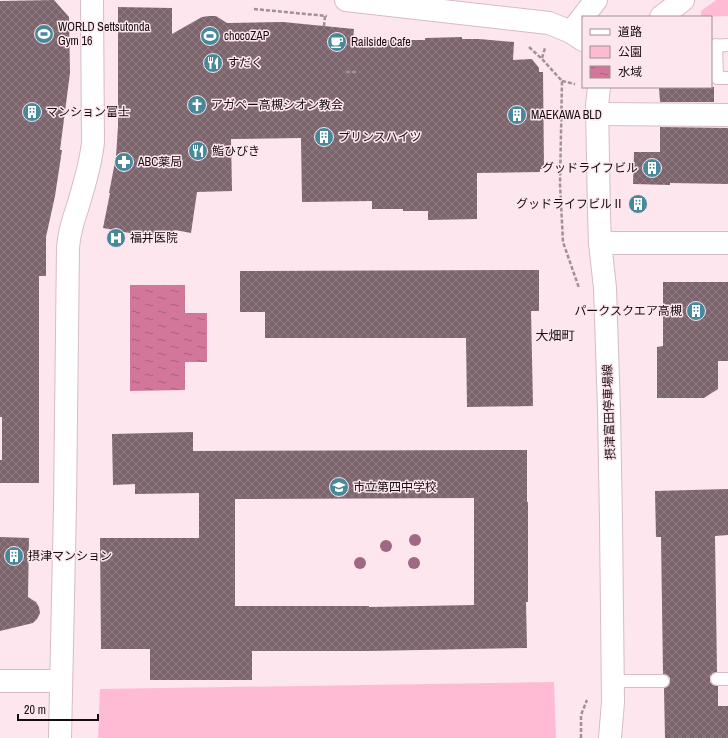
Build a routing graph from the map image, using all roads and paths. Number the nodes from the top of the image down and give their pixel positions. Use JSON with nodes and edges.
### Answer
{"nodes":[{"id":1,"x":92,"y":0,"type":"edge"},
{"id":2,"x":346,"y":0,"type":"edge"},
{"id":3,"x":596,"y":0,"type":"edge"},
{"id":4,"x":683,"y":0,"type":"edge"},
{"id":5,"x":254,"y":9,"type":"dead end"},
{"id":6,"x":325,"y":16,"type":"junction"},
{"id":7,"x":588,"y":16,"type":"edge"},
{"id":8,"x":662,"y":16,"type":"edge"},
{"id":9,"x":333,"y":17,"type":"dead end"},
{"id":10,"x":324,"y":26,"type":"dead end"},
{"id":11,"x":582,"y":27,"type":"edge"},
{"id":12,"x":577,"y":36,"type":"edge"},
{"id":13,"x":526,"y":44,"type":"dead end"},
{"id":14,"x":718,"y":45,"type":"edge"},
{"id":15,"x":346,"y":72,"type":"dead end"},
{"id":16,"x":356,"y":72,"type":"dead end"},
{"id":17,"x":728,"y":78,"type":"edge"},
{"id":18,"x":562,"y":81,"type":"junction"},
{"id":19,"x":576,"y":84,"type":"dead end"},
{"id":20,"x":599,"y":88,"type":"edge"},
{"id":21,"x":597,"y":114,"type":"junction"},
{"id":22,"x":728,"y":115,"type":"edge"},
{"id":23,"x":600,"y":243,"type":"junction"},
{"id":24,"x":728,"y":243,"type":"edge"},
{"id":25,"x":581,"y":295,"type":"dead end"},
{"id":26,"x":0,"y":681,"type":"edge"},
{"id":27,"x":613,"y":681,"type":"junction"},
{"id":28,"x":663,"y":681,"type":"dead end"},
{"id":29,"x":61,"y":682,"type":"junction"},
{"id":30,"x":588,"y":696,"type":"dead end"},
{"id":31,"x":60,"y":738,"type":"edge"},
{"id":32,"x":581,"y":738,"type":"edge"},
{"id":33,"x":610,"y":738,"type":"edge"}],
"edges":[{"from":1,"to":29,"type":"street"},
{"from":2,"to":12,"type":"street"},
{"from":3,"to":7,"type":"street"},
{"from":4,"to":8,"type":"street"},
{"from":5,"to":6,"type":"path"},
{"from":6,"to":9,"type":"path"},
{"from":6,"to":10,"type":"path"},
{"from":11,"to":12,"type":"street"},
{"from":13,"to":18,"type":"path"},
{"from":14,"to":17,"type":"lane"},
{"from":15,"to":16,"type":"path"},
{"from":18,"to":19,"type":"path"},
{"from":18,"to":25,"type":"path"},
{"from":20,"to":21,"type":"street","name":"摂津富田停車場線"},
{"from":21,"to":22,"type":"street"},
{"from":21,"to":23,"type":"street","name":"摂津富田停車場線"},
{"from":23,"to":24,"type":"street"},
{"from":23,"to":27,"type":"street","name":"摂津富田停車場線"},
{"from":26,"to":29,"type":"street"},
{"from":27,"to":28,"type":"lane"},
{"from":27,"to":33,"type":"street","name":"摂津富田停車場線"},
{"from":29,"to":31,"type":"street"},
{"from":30,"to":32,"type":"path"}]}
